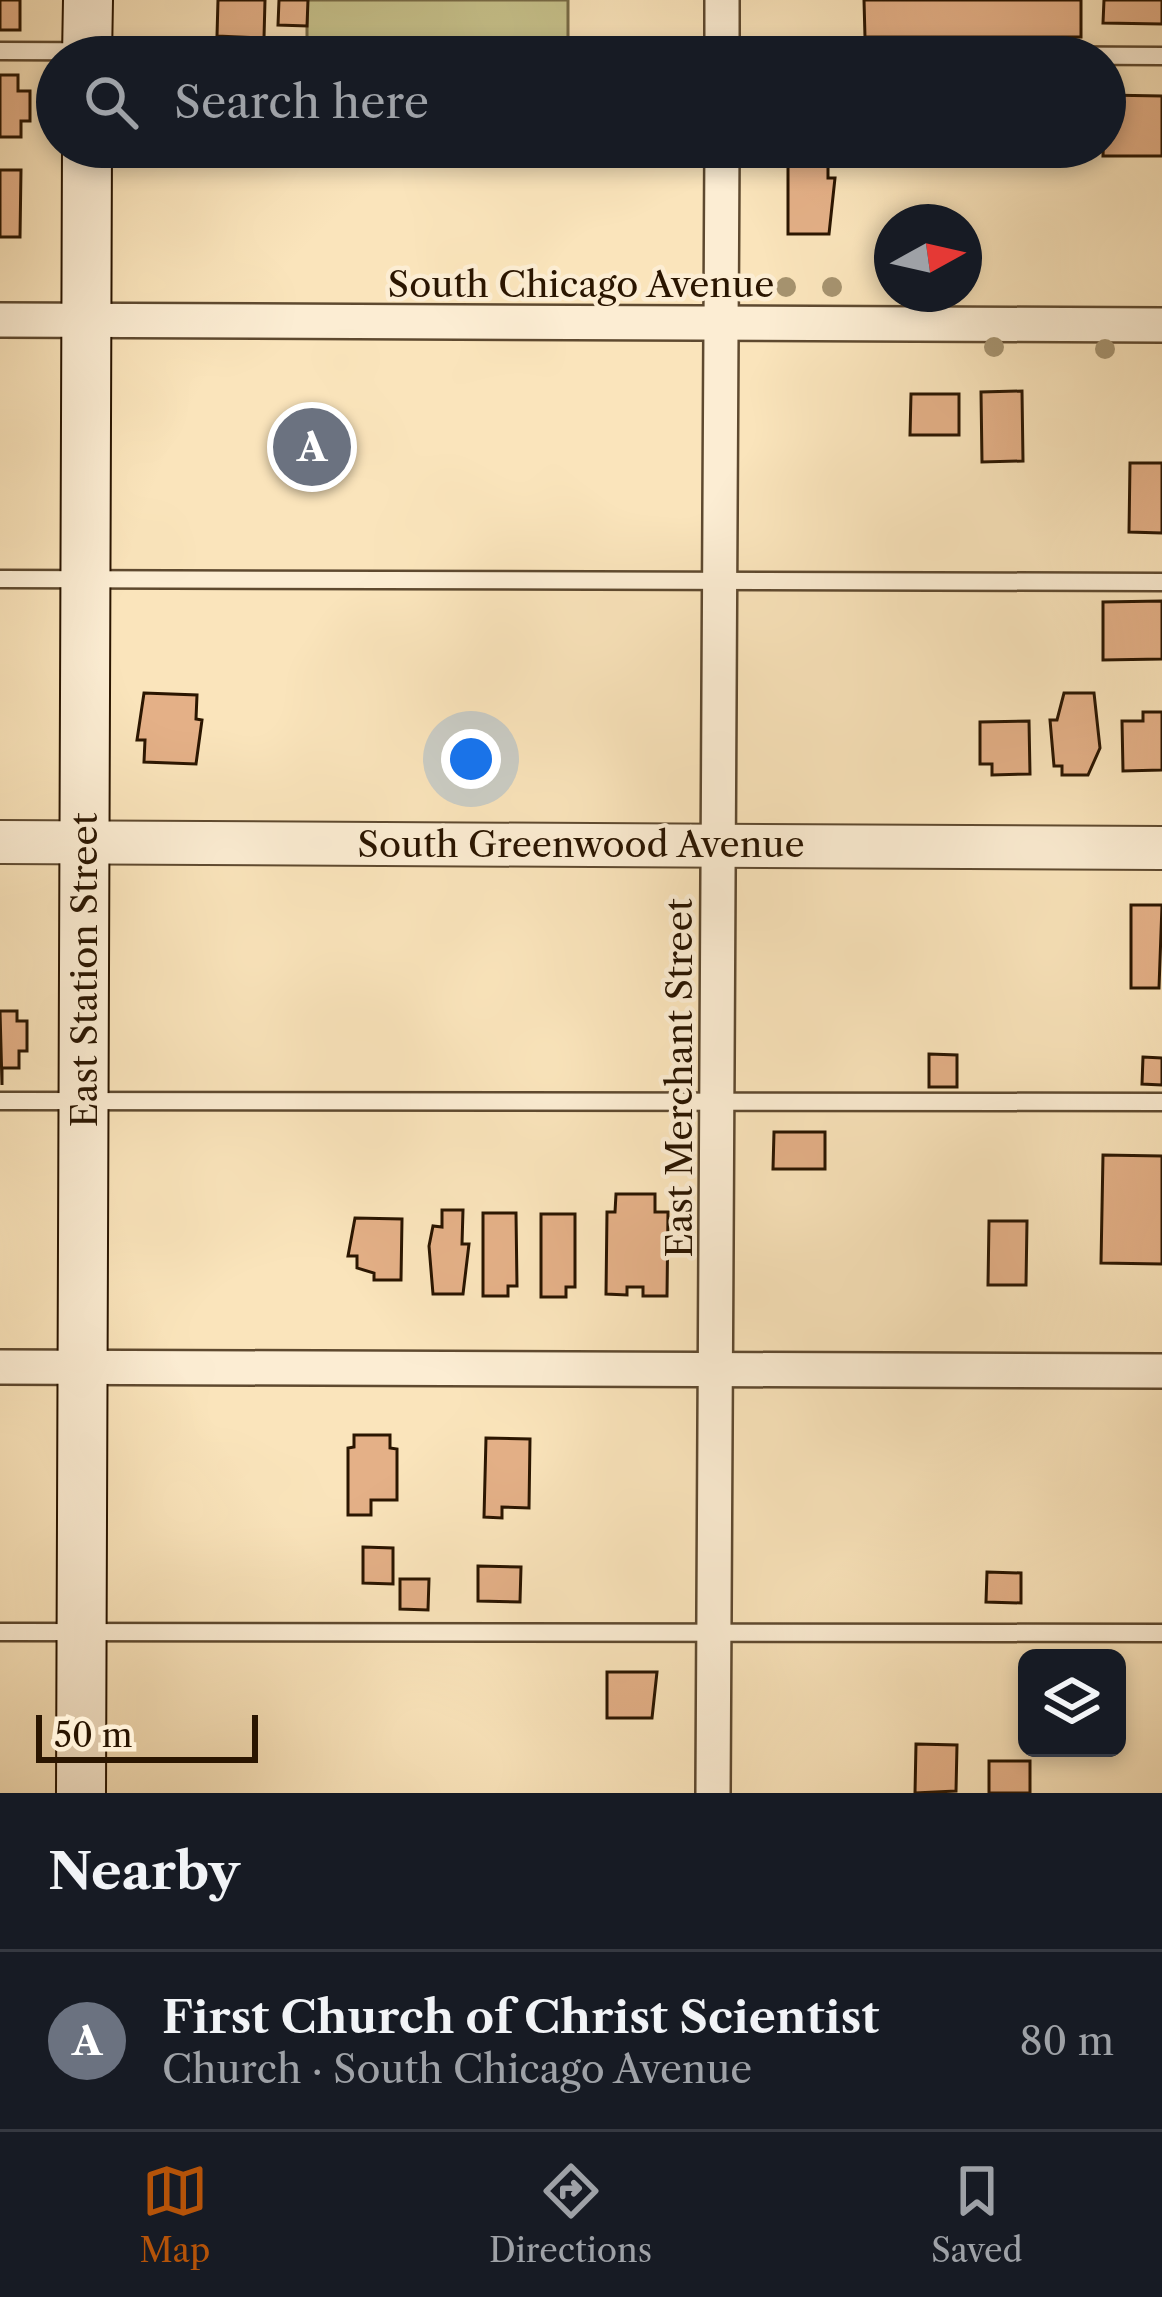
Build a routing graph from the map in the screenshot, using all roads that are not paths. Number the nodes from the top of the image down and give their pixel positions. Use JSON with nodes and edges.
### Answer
{"nodes":[{"id":1,"x":88,"y":0,"type":"edge"},
{"id":2,"x":722,"y":0,"type":"edge"},
{"id":3,"x":88,"y":36,"type":"edge"},
{"id":4,"x":722,"y":36,"type":"edge"},
{"id":5,"x":0,"y":51,"type":"edge"},
{"id":6,"x":36,"y":52,"type":"edge"},
{"id":7,"x":1126,"y":56,"type":"edge"},
{"id":8,"x":1162,"y":56,"type":"edge"},
{"id":9,"x":87,"y":168,"type":"edge"},
{"id":10,"x":722,"y":168,"type":"edge"},
{"id":11,"x":0,"y":320,"type":"edge"},
{"id":12,"x":86,"y":320,"type":"junction"},
{"id":13,"x":721,"y":323,"type":"junction"},
{"id":14,"x":1162,"y":325,"type":"edge"},
{"id":15,"x":0,"y":579,"type":"edge"},
{"id":16,"x":85,"y":579,"type":"junction"},
{"id":17,"x":720,"y":581,"type":"junction"},
{"id":18,"x":1162,"y":582,"type":"edge"},
{"id":19,"x":0,"y":842,"type":"edge"},
{"id":20,"x":84,"y":842,"type":"junction"},
{"id":21,"x":719,"y":844,"type":"junction"},
{"id":22,"x":1162,"y":848,"type":"edge"},
{"id":23,"x":0,"y":1101,"type":"edge"},
{"id":24,"x":83,"y":1101,"type":"junction"},
{"id":25,"x":717,"y":1102,"type":"junction"},
{"id":26,"x":1162,"y":1102,"type":"edge"},
{"id":27,"x":0,"y":1367,"type":"edge"},
{"id":28,"x":82,"y":1368,"type":"junction"},
{"id":29,"x":716,"y":1370,"type":"junction"},
{"id":30,"x":1162,"y":1371,"type":"edge"},
{"id":31,"x":0,"y":1632,"type":"edge"},
{"id":32,"x":81,"y":1632,"type":"junction"},
{"id":33,"x":714,"y":1633,"type":"junction"},
{"id":34,"x":1162,"y":1633,"type":"edge"},
{"id":35,"x":81,"y":1793,"type":"edge"},
{"id":36,"x":713,"y":1793,"type":"edge"}],
"edges":[{"from":1,"to":3,"type":"main road"},
{"from":2,"to":4,"type":"street"},
{"from":5,"to":6,"type":"lane"},
{"from":7,"to":8,"type":"lane"},
{"from":9,"to":12,"type":"main road","name":"East Station Street"},
{"from":10,"to":13,"type":"street","name":"East Merchant Street"},
{"from":11,"to":12,"type":"street","name":"South Chicago Avenue"},
{"from":12,"to":13,"type":"street","name":"South Chicago Avenue"},
{"from":12,"to":16,"type":"main road","name":"East Station Street"},
{"from":13,"to":14,"type":"street","name":"South Chicago Avenue"},
{"from":13,"to":17,"type":"street","name":"East Merchant Street"},
{"from":15,"to":16,"type":"lane"},
{"from":16,"to":17,"type":"lane"},
{"from":16,"to":20,"type":"main road","name":"East Station Street"},
{"from":17,"to":18,"type":"lane"},
{"from":17,"to":21,"type":"street","name":"East Merchant Street"},
{"from":19,"to":20,"type":"street","name":"South Greenwood Avenue"},
{"from":20,"to":21,"type":"street","name":"South Greenwood Avenue"},
{"from":20,"to":24,"type":"main road","name":"East Station Street"},
{"from":21,"to":22,"type":"street","name":"South Greenwood Avenue"},
{"from":21,"to":25,"type":"street","name":"East Merchant Street"},
{"from":23,"to":24,"type":"lane"},
{"from":24,"to":25,"type":"lane"},
{"from":24,"to":28,"type":"main road","name":"East Station Street"},
{"from":25,"to":26,"type":"lane"},
{"from":25,"to":29,"type":"street","name":"East Merchant Street"},
{"from":27,"to":28,"type":"street"},
{"from":28,"to":29,"type":"street"},
{"from":28,"to":32,"type":"main road","name":"East Station Street"},
{"from":29,"to":30,"type":"street"},
{"from":29,"to":33,"type":"street","name":"East Merchant Street"},
{"from":31,"to":32,"type":"lane"},
{"from":32,"to":33,"type":"lane"},
{"from":32,"to":35,"type":"main road","name":"East Station Street"},
{"from":33,"to":34,"type":"lane"},
{"from":33,"to":36,"type":"street","name":"East Merchant Street"}]}
